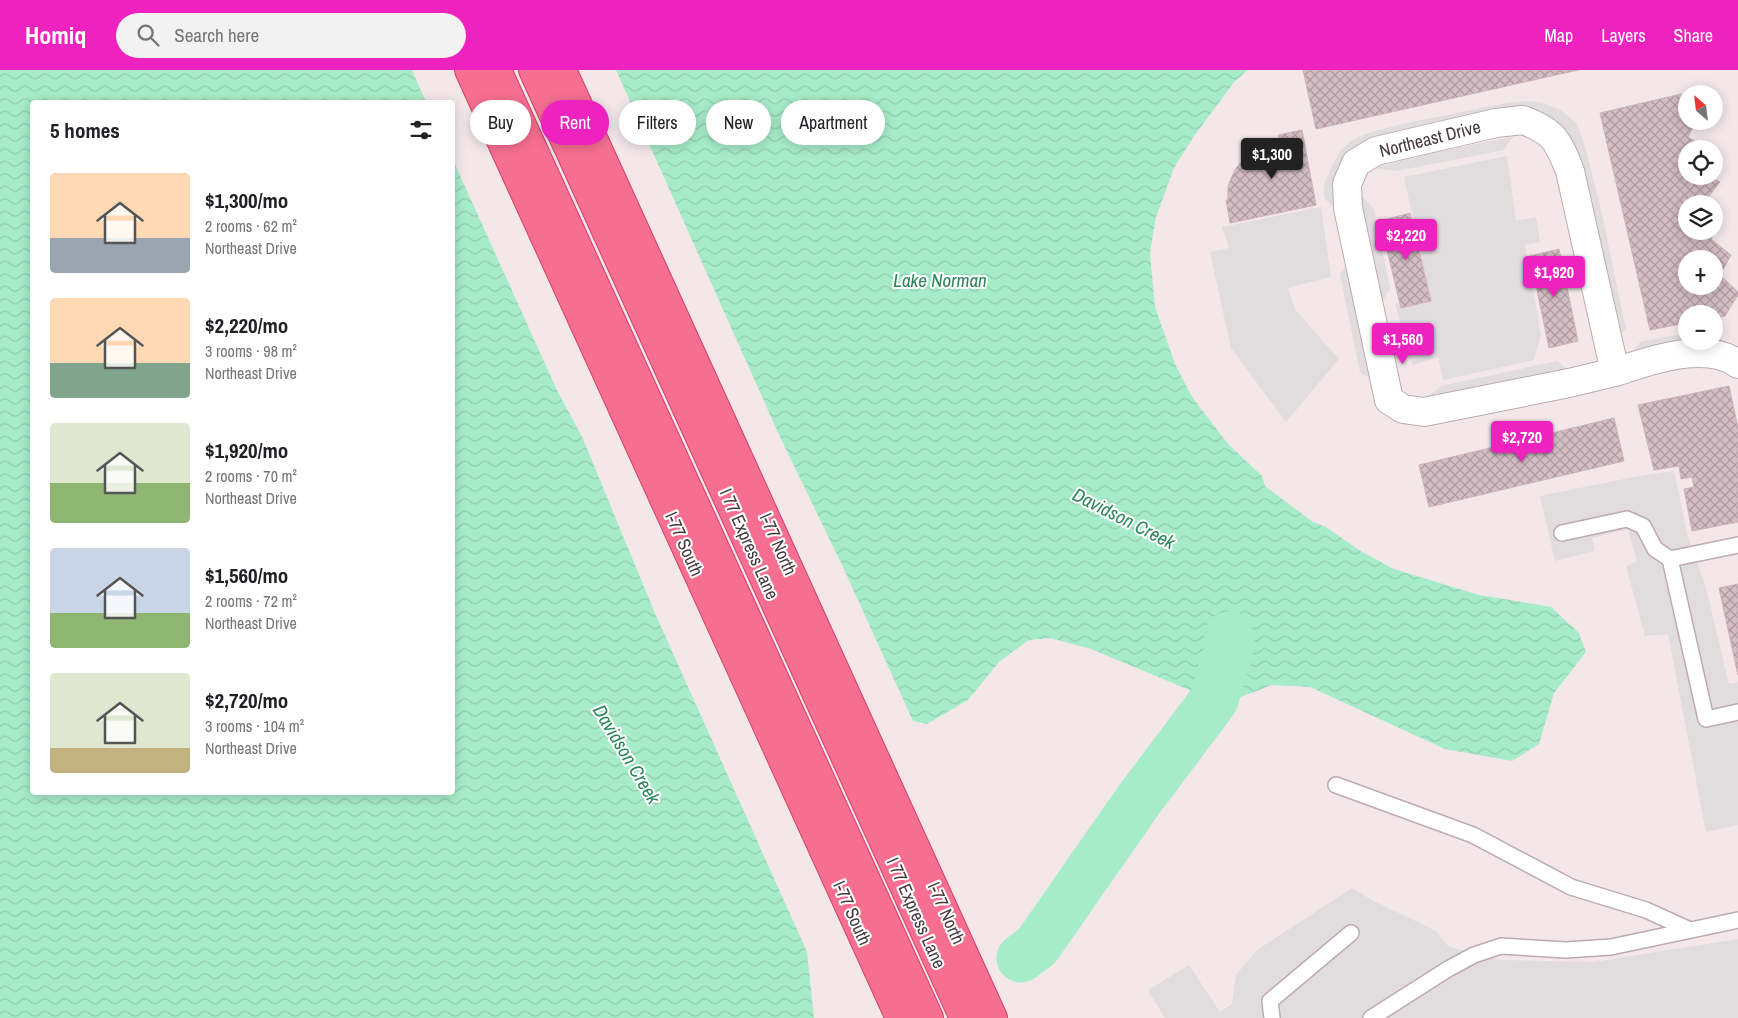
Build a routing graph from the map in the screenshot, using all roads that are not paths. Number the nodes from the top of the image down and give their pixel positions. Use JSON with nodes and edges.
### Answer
{"nodes":[{"id":1,"x":469,"y":70,"type":"edge"},
{"id":2,"x":497,"y":70,"type":"edge"},
{"id":3,"x":533,"y":70,"type":"edge"},
{"id":4,"x":562,"y":70,"type":"edge"},
{"id":5,"x":1738,"y":364,"type":"edge"},
{"id":6,"x":1615,"y":372,"type":"junction"},
{"id":7,"x":1562,"y":533,"type":"dead end"},
{"id":8,"x":1738,"y":545,"type":"edge"},
{"id":9,"x":1670,"y":559,"type":"junction"},
{"id":10,"x":1738,"y":712,"type":"edge"},
{"id":11,"x":1336,"y":785,"type":"dead end"},
{"id":12,"x":1738,"y":920,"type":"edge"},
{"id":13,"x":1690,"y":930,"type":"junction"},
{"id":14,"x":1351,"y":933,"type":"dead end"},
{"id":15,"x":900,"y":1018,"type":"edge"},
{"id":16,"x":929,"y":1018,"type":"edge"},
{"id":17,"x":964,"y":1018,"type":"edge"},
{"id":18,"x":993,"y":1018,"type":"edge"},
{"id":19,"x":1272,"y":1018,"type":"edge"},
{"id":20,"x":1371,"y":1018,"type":"edge"}],
"edges":[{"from":1,"to":15,"type":"highway","name":"I-77 South"},
{"from":2,"to":16,"type":"highway","name":"I 77 Express Lane"},
{"from":3,"to":17,"type":"highway","name":"I 77 Express Lane"},
{"from":4,"to":18,"type":"highway","name":"I-77 North"},
{"from":5,"to":6,"type":"street","name":"Northeast Drive"},
{"from":6,"to":6,"type":"street","name":"Northeast Drive"},
{"from":7,"to":9,"type":"lane"},
{"from":8,"to":9,"type":"lane"},
{"from":9,"to":10,"type":"lane"},
{"from":11,"to":13,"type":"lane"},
{"from":12,"to":13,"type":"lane"},
{"from":13,"to":20,"type":"lane"},
{"from":14,"to":19,"type":"lane"}]}
